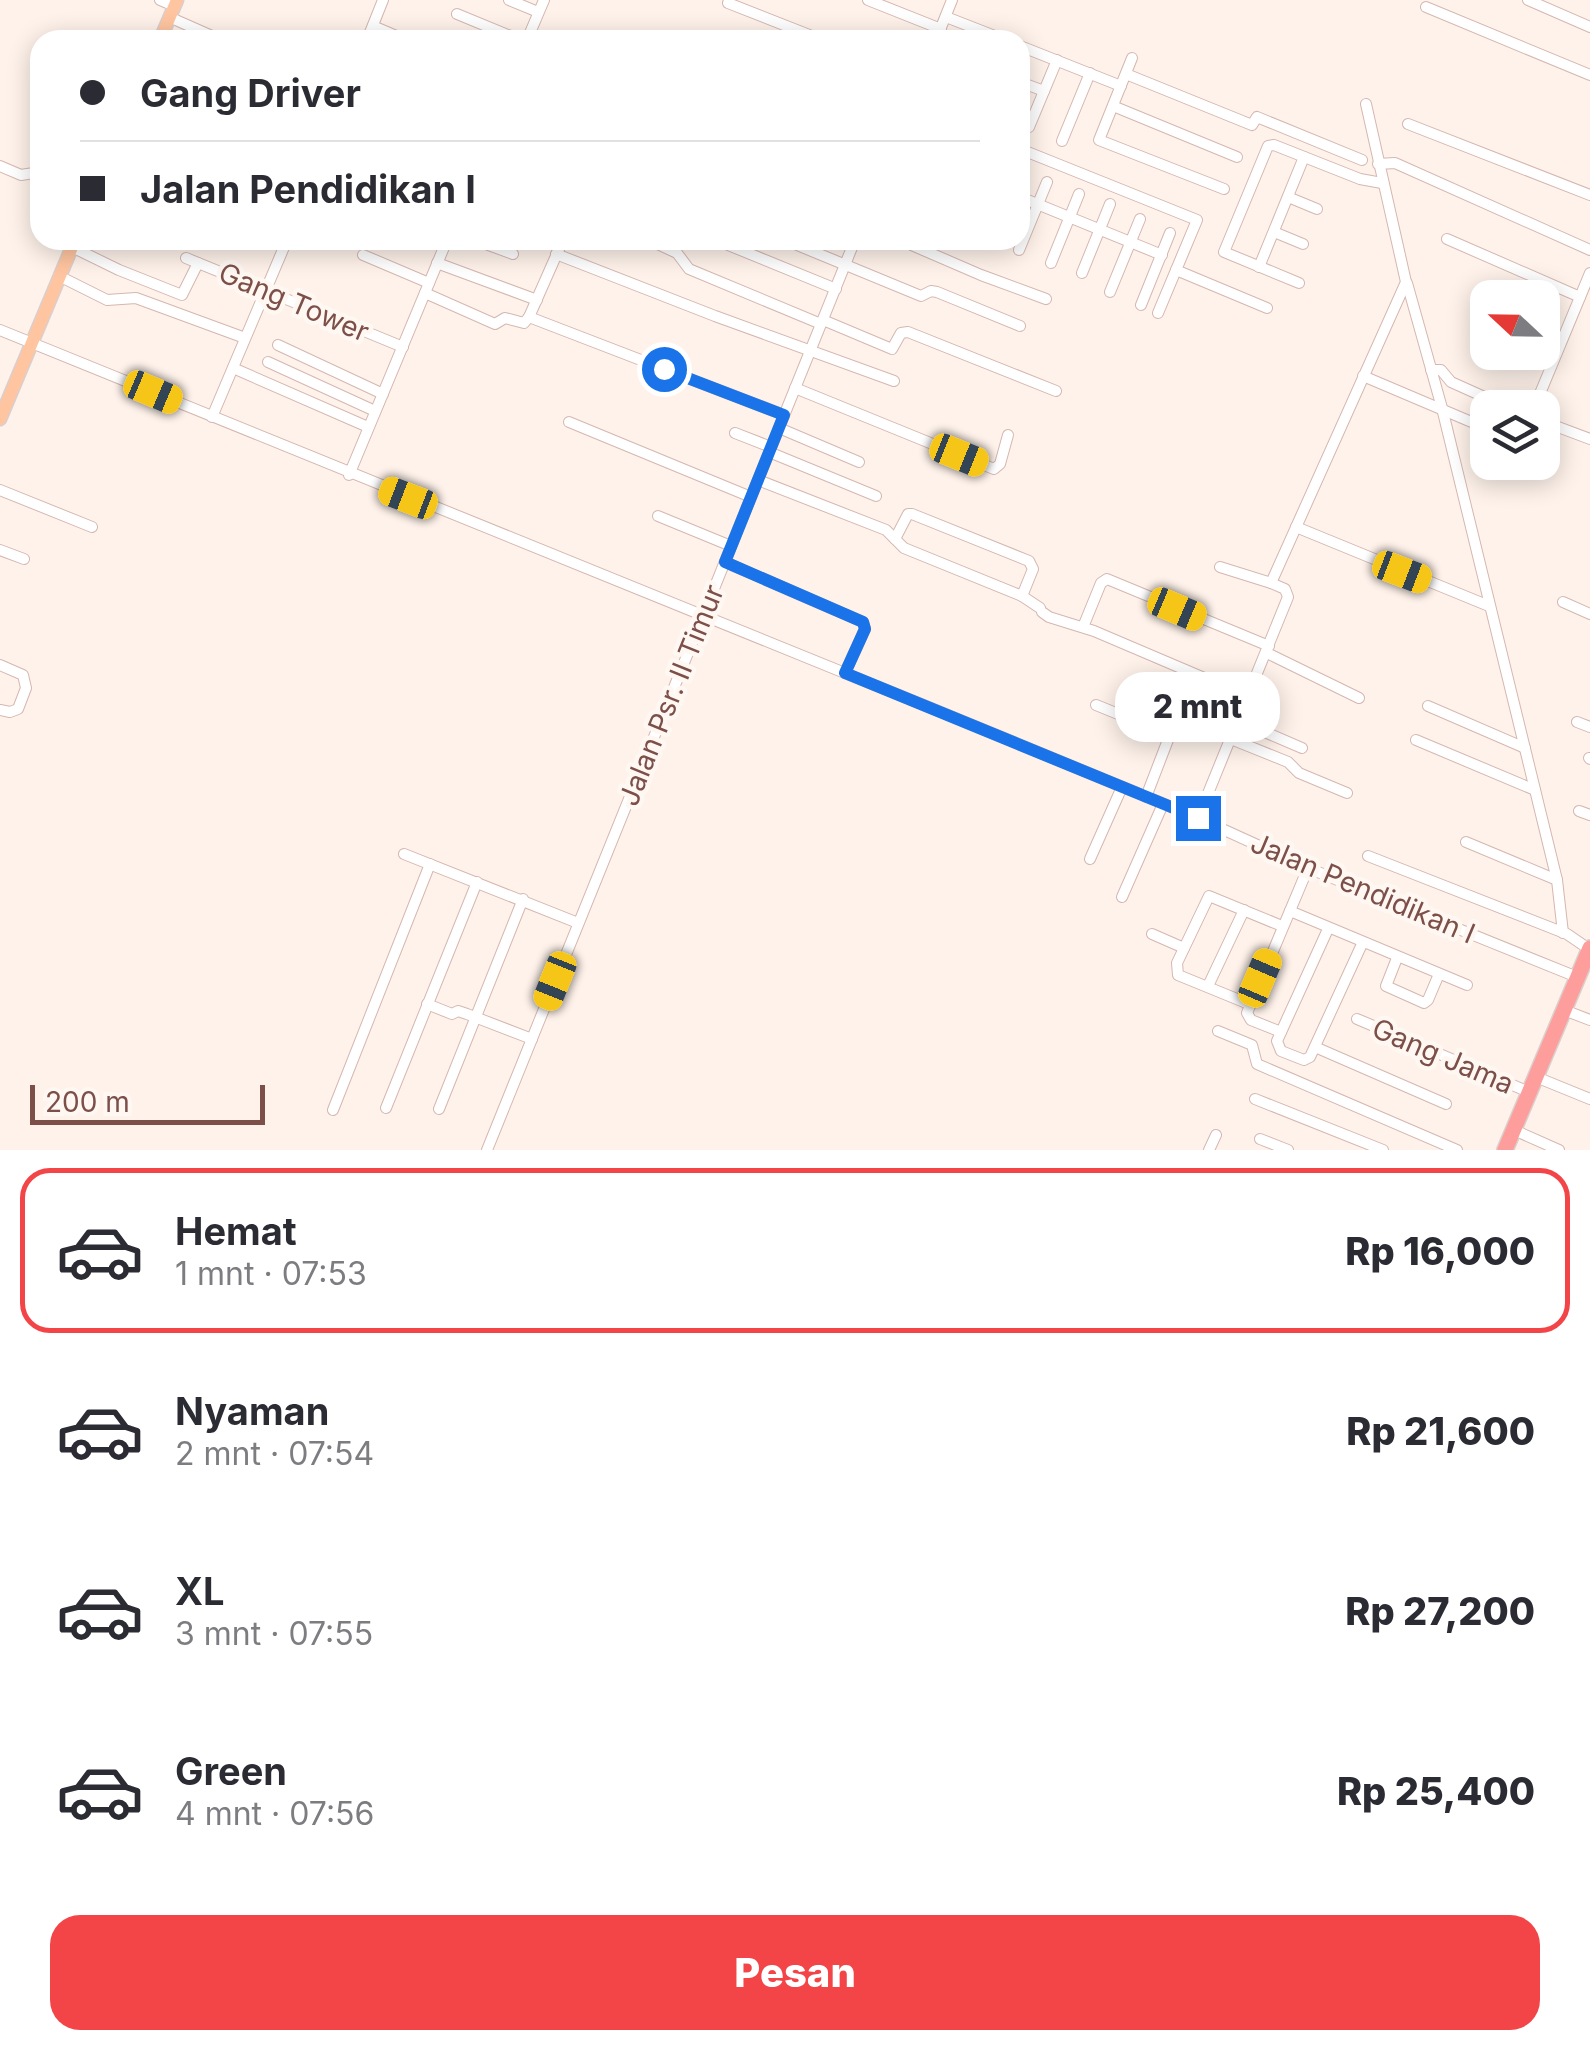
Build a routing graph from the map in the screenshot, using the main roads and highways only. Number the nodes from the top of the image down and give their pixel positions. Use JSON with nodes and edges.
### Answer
{"nodes":[{"id":1,"x":71,"y":250,"type":"edge"},
{"id":2,"x":0,"y":418,"type":"edge"},
{"id":3,"x":1579,"y":951,"type":"edge"},
{"id":4,"x":1505,"y":1150,"type":"edge"}],
"edges":[{"from":1,"to":2,"type":"main road"},
{"from":3,"to":4,"type":"highway"}]}
